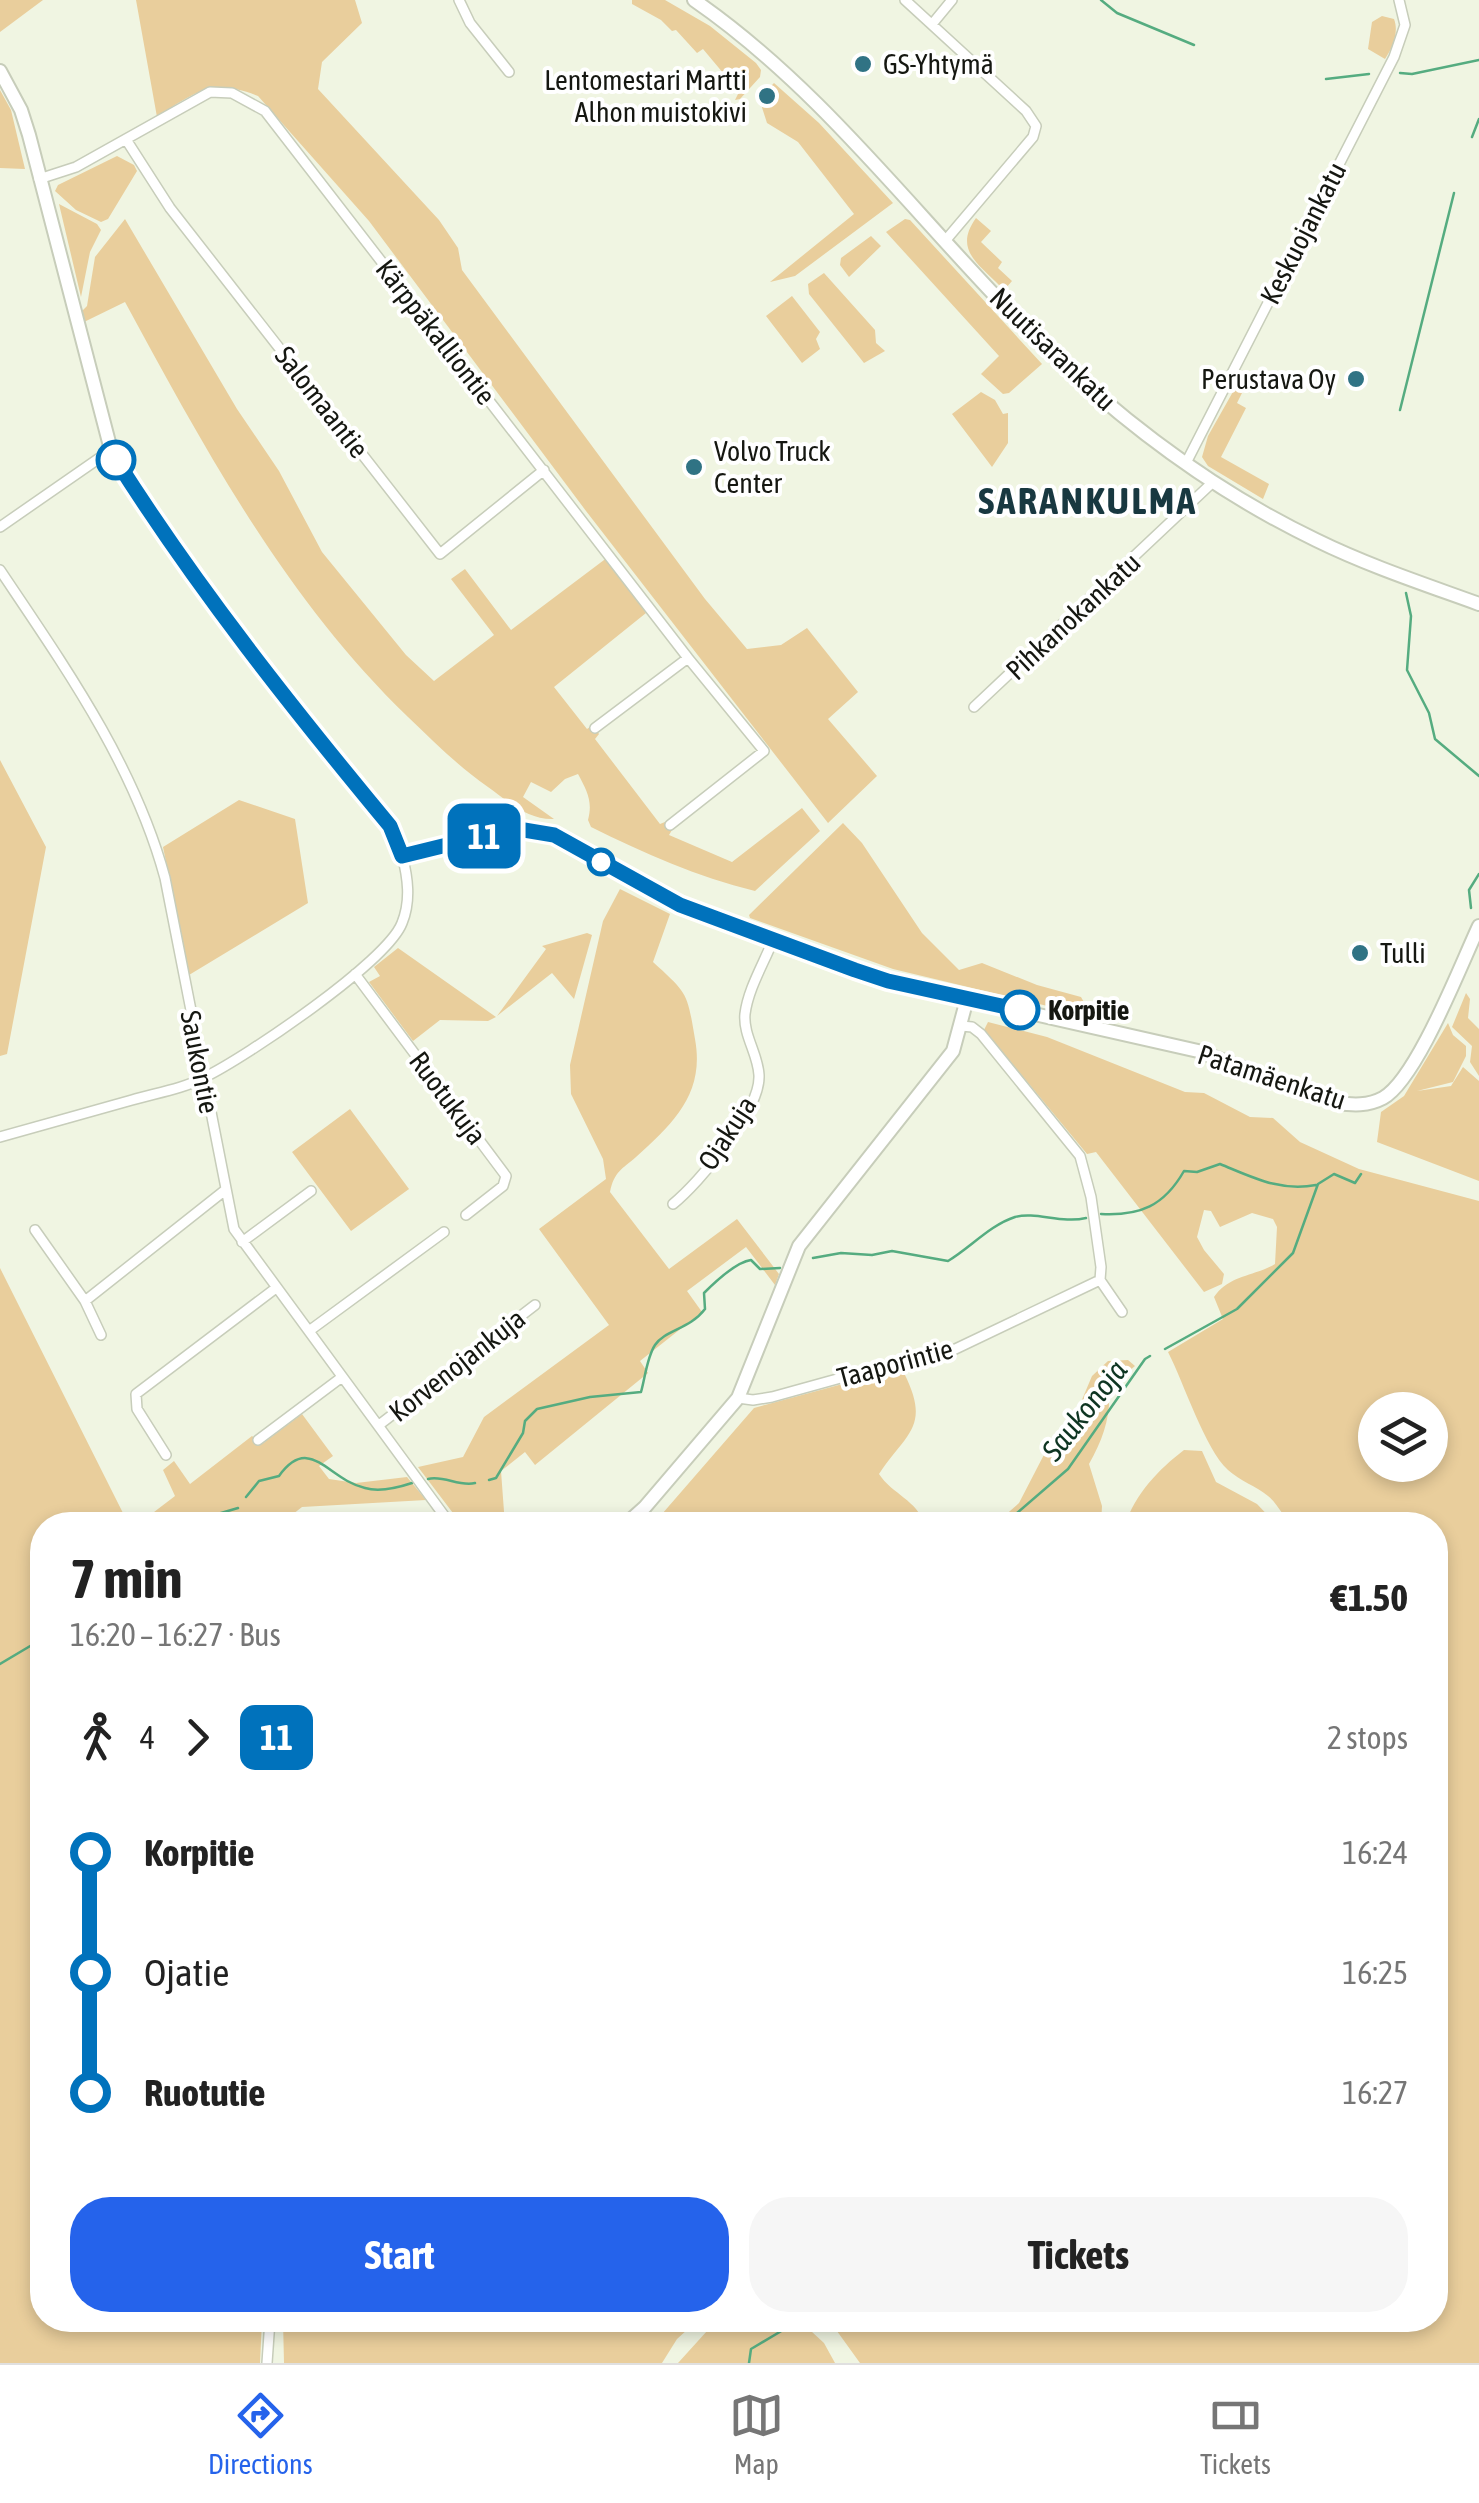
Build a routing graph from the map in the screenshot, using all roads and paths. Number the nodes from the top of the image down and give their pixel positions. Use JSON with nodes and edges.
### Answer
{"nodes":[{"id":1,"x":459,"y":0,"type":"edge"},
{"id":2,"x":694,"y":0,"type":"edge"},
{"id":3,"x":905,"y":0,"type":"edge"},
{"id":4,"x":952,"y":0,"type":"edge"},
{"id":5,"x":1399,"y":0,"type":"edge"},
{"id":6,"x":933,"y":23,"type":"junction"},
{"id":7,"x":0,"y":72,"type":"edge"},
{"id":8,"x":509,"y":72,"type":"dead end"},
{"id":9,"x":127,"y":141,"type":"junction"},
{"id":10,"x":39,"y":179,"type":"junction"},
{"id":11,"x":946,"y":241,"type":"junction"},
{"id":12,"x":112,"y":450,"type":"junction"},
{"id":13,"x":1186,"y":463,"type":"junction"},
{"id":14,"x":544,"y":470,"type":"junction"},
{"id":15,"x":1214,"y":482,"type":"junction"},
{"id":16,"x":0,"y":527,"type":"edge"},
{"id":17,"x":0,"y":570,"type":"edge"},
{"id":18,"x":1479,"y":604,"type":"edge"},
{"id":19,"x":688,"y":658,"type":"junction"},
{"id":20,"x":974,"y":707,"type":"dead end"},
{"id":21,"x":595,"y":728,"type":"dead end"},
{"id":22,"x":670,"y":825,"type":"dead end"},
{"id":23,"x":402,"y":856,"type":"junction"},
{"id":24,"x":1479,"y":926,"type":"edge"},
{"id":25,"x":773,"y":940,"type":"junction"},
{"id":26,"x":354,"y":974,"type":"junction"},
{"id":27,"x":967,"y":999,"type":"junction"},
{"id":28,"x":961,"y":1026,"type":"junction"},
{"id":29,"x":204,"y":1078,"type":"junction"},
{"id":30,"x":0,"y":1137,"type":"edge"},
{"id":31,"x":311,"y":1190,"type":"dead end"},
{"id":32,"x":224,"y":1191,"type":"junction"},
{"id":33,"x":673,"y":1204,"type":"dead end"},
{"id":34,"x":466,"y":1215,"type":"dead end"},
{"id":35,"x":35,"y":1230,"type":"dead end"},
{"id":36,"x":444,"y":1232,"type":"dead end"},
{"id":37,"x":242,"y":1242,"type":"junction"},
{"id":38,"x":1100,"y":1280,"type":"junction"},
{"id":39,"x":276,"y":1288,"type":"junction"},
{"id":40,"x":85,"y":1301,"type":"junction"},
{"id":41,"x":535,"y":1305,"type":"dead end"},
{"id":42,"x":1122,"y":1312,"type":"dead end"},
{"id":43,"x":309,"y":1331,"type":"junction"},
{"id":44,"x":101,"y":1335,"type":"dead end"},
{"id":45,"x":342,"y":1377,"type":"junction"},
{"id":46,"x":738,"y":1398,"type":"junction"},
{"id":47,"x":379,"y":1425,"type":"junction"},
{"id":48,"x":258,"y":1440,"type":"dead end"},
{"id":49,"x":166,"y":1454,"type":"dead end"},
{"id":50,"x":443,"y":1512,"type":"edge"},
{"id":51,"x":639,"y":1512,"type":"edge"},
{"id":52,"x":269,"y":2332,"type":"edge"},
{"id":53,"x":268,"y":2363,"type":"edge"}],
"edges":[{"from":1,"to":8,"type":"street"},
{"from":2,"to":11,"type":"street","name":"Nuutisarankatu"},
{"from":3,"to":6,"type":"street"},
{"from":4,"to":6,"type":"street"},
{"from":5,"to":13,"type":"street","name":"Keskuojankatu"},
{"from":6,"to":11,"type":"street"},
{"from":7,"to":10,"type":"street"},
{"from":9,"to":10,"type":"street","name":"Kärppäkalliontie"},
{"from":9,"to":14,"type":"street","name":"Kärppäkalliontie"},
{"from":9,"to":14,"type":"street","name":"Salomaantie"},
{"from":10,"to":12,"type":"street"},
{"from":11,"to":13,"type":"street","name":"Nuutisarankatu"},
{"from":12,"to":16,"type":"street"},
{"from":12,"to":23,"type":"street"},
{"from":13,"to":15,"type":"street","name":"Nuutisarankatu"},
{"from":14,"to":19,"type":"street","name":"Kärppäkalliontie"},
{"from":15,"to":18,"type":"street","name":"Nuutisarankatu"},
{"from":15,"to":20,"type":"street","name":"Pihkanokankatu"},
{"from":17,"to":29,"type":"street","name":"Saukontie"},
{"from":19,"to":21,"type":"street"},
{"from":19,"to":22,"type":"street","name":"Kärppäkalliontie"},
{"from":23,"to":25,"type":"street"},
{"from":23,"to":26,"type":"street"},
{"from":24,"to":27,"type":"street","name":"Patamäenkatu"},
{"from":25,"to":27,"type":"street"},
{"from":25,"to":33,"type":"street","name":"Ojakuja"},
{"from":26,"to":29,"type":"street"},
{"from":26,"to":34,"type":"street","name":"Ruotukuja"},
{"from":27,"to":28,"type":"street"},
{"from":28,"to":38,"type":"street"},
{"from":28,"to":46,"type":"street"},
{"from":29,"to":30,"type":"street"},
{"from":29,"to":32,"type":"street","name":"Saukontie"},
{"from":31,"to":37,"type":"street"},
{"from":32,"to":37,"type":"street","name":"Saukontie"},
{"from":32,"to":40,"type":"street"},
{"from":35,"to":40,"type":"street"},
{"from":36,"to":43,"type":"street"},
{"from":37,"to":39,"type":"street","name":"Saukontie"},
{"from":38,"to":42,"type":"street"},
{"from":38,"to":46,"type":"street","name":"Taaporintie"},
{"from":39,"to":43,"type":"street","name":"Saukontie"},
{"from":39,"to":49,"type":"street"},
{"from":40,"to":44,"type":"street"},
{"from":41,"to":47,"type":"street","name":"Korvenojankuja"},
{"from":43,"to":45,"type":"street","name":"Saukontie"},
{"from":45,"to":47,"type":"street","name":"Saukontie"},
{"from":45,"to":48,"type":"street"},
{"from":46,"to":51,"type":"street"},
{"from":47,"to":50,"type":"street","name":"Saukontie"},
{"from":52,"to":53,"type":"street"}]}
